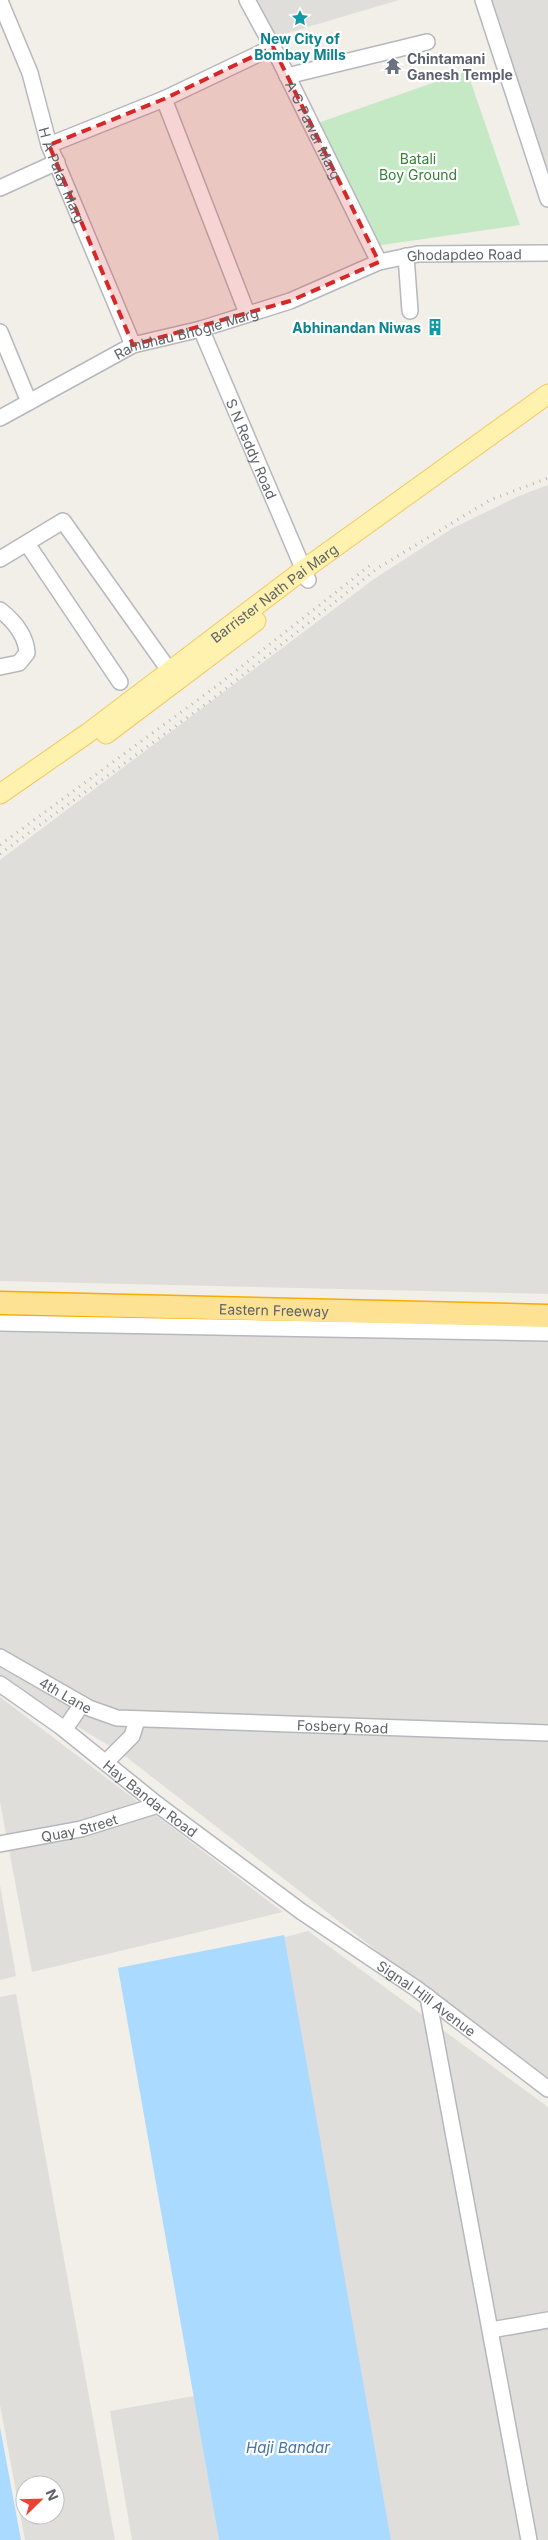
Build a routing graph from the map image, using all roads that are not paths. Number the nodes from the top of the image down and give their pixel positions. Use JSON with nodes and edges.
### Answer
{"nodes":[{"id":1,"x":247,"y":0,"type":"edge"},
{"id":2,"x":483,"y":0,"type":"edge"},
{"id":3,"x":0,"y":1,"type":"edge"},
{"id":4,"x":427,"y":42,"type":"dead end"},
{"id":5,"x":273,"y":47,"type":"junction"},
{"id":6,"x":287,"y":76,"type":"junction"},
{"id":7,"x":164,"y":99,"type":"junction"},
{"id":8,"x":50,"y":145,"type":"junction"},
{"id":9,"x":57,"y":162,"type":"junction"},
{"id":10,"x":0,"y":188,"type":"edge"},
{"id":11,"x":548,"y":199,"type":"edge"},
{"id":12,"x":548,"y":252,"type":"edge"},
{"id":13,"x":406,"y":256,"type":"junction"},
{"id":14,"x":380,"y":262,"type":"junction"},
{"id":15,"x":410,"y":311,"type":"dead end"},
{"id":16,"x":247,"y":313,"type":"junction"},
{"id":17,"x":201,"y":328,"type":"junction"},
{"id":18,"x":0,"y":332,"type":"edge"},
{"id":19,"x":134,"y":345,"type":"junction"},
{"id":20,"x":548,"y":394,"type":"edge"},
{"id":21,"x":29,"y":402,"type":"junction"},
{"id":22,"x":548,"y":409,"type":"edge"},
{"id":23,"x":0,"y":418,"type":"edge"},
{"id":24,"x":28,"y":544,"type":"junction"},
{"id":25,"x":0,"y":560,"type":"edge"},
{"id":26,"x":305,"y":575,"type":"junction"},
{"id":27,"x":0,"y":610,"type":"edge"},
{"id":28,"x":0,"y":667,"type":"edge"},
{"id":29,"x":173,"y":676,"type":"junction"},
{"id":30,"x":120,"y":682,"type":"dead end"},
{"id":31,"x":0,"y":794,"type":"edge"},
{"id":32,"x":0,"y":808,"type":"edge"},
{"id":33,"x":0,"y":1296,"type":"edge"},
{"id":34,"x":0,"y":1303,"type":"edge"},
{"id":35,"x":548,"y":1310,"type":"edge"},
{"id":36,"x":0,"y":1316,"type":"edge"},
{"id":37,"x":548,"y":1316,"type":"edge"},
{"id":38,"x":0,"y":1323,"type":"edge"},
{"id":39,"x":548,"y":1327,"type":"edge"},
{"id":40,"x":548,"y":1333,"type":"edge"},
{"id":41,"x":0,"y":1657,"type":"edge"},
{"id":42,"x":0,"y":1684,"type":"edge"},
{"id":43,"x":82,"y":1704,"type":"junction"},
{"id":44,"x":136,"y":1720,"type":"junction"},
{"id":45,"x":65,"y":1729,"type":"junction"},
{"id":46,"x":548,"y":1733,"type":"edge"},
{"id":47,"x":106,"y":1762,"type":"junction"},
{"id":48,"x":158,"y":1805,"type":"junction"},
{"id":49,"x":0,"y":1844,"type":"edge"},
{"id":50,"x":302,"y":1912,"type":"joint"},
{"id":51,"x":428,"y":1997,"type":"junction"},
{"id":52,"x":548,"y":2089,"type":"edge"},
{"id":53,"x":548,"y":2320,"type":"edge"},
{"id":54,"x":491,"y":2330,"type":"junction"},
{"id":55,"x":529,"y":2540,"type":"edge"}],
"edges":[{"from":1,"to":5,"type":"street","name":"A G Pawar Marg"},
{"from":2,"to":11,"type":"street"},
{"from":3,"to":8,"type":"street","name":"H A Palay Marg"},
{"from":4,"to":6,"type":"street"},
{"from":5,"to":6,"type":"street","name":"A G Pawar Marg"},
{"from":5,"to":7,"type":"street"},
{"from":6,"to":14,"type":"street","name":"A G Pawar Marg"},
{"from":7,"to":8,"type":"street"},
{"from":7,"to":16,"type":"street"},
{"from":8,"to":9,"type":"street","name":"H A Palay Marg"},
{"from":9,"to":10,"type":"street"},
{"from":9,"to":19,"type":"street","name":"H A Palay Marg"},
{"from":12,"to":13,"type":"street","name":"Ghodapdeo Road"},
{"from":13,"to":14,"type":"street","name":"Ghodapdeo Road"},
{"from":13,"to":15,"type":"street"},
{"from":14,"to":16,"type":"street","name":"Rambhau Bhogle Marg"},
{"from":16,"to":17,"type":"street","name":"Rambhau Bhogle Marg"},
{"from":17,"to":19,"type":"street","name":"Rambhau Bhogle Marg"},
{"from":17,"to":26,"type":"street","name":"S N Reddy Road"},
{"from":18,"to":21,"type":"street"},
{"from":19,"to":21,"type":"street","name":"Rambhau Bhogle Marg"},
{"from":20,"to":26,"type":"main road","name":"Barrister Nath Pai Marg"},
{"from":21,"to":23,"type":"street","name":"Rambhau Bhogle Marg"},
{"from":22,"to":26,"type":"main road","name":"Barrister Nath Pai Marg"},
{"from":24,"to":25,"type":"street"},
{"from":24,"to":29,"type":"street"},
{"from":24,"to":30,"type":"street"},
{"from":26,"to":29,"type":"main road","name":"Barrister Nath Pai Marg"},
{"from":27,"to":28,"type":"street"},
{"from":29,"to":31,"type":"main road","name":"Barrister Nath Pai Marg"},
{"from":29,"to":32,"type":"main road","name":"Barrister Nath Pai Marg"},
{"from":33,"to":35,"type":"street"},
{"from":34,"to":37,"type":"highway","name":"Eastern Freeway"},
{"from":36,"to":39,"type":"highway","name":"Eastern Freeway"},
{"from":38,"to":40,"type":"street"},
{"from":41,"to":43,"type":"street","name":"4th Lane"},
{"from":42,"to":45,"type":"street","name":"Hay Bandar Road"},
{"from":43,"to":44,"type":"street","name":"4th Lane"},
{"from":43,"to":45,"type":"street"},
{"from":44,"to":46,"type":"street","name":"Fosbery Road"},
{"from":44,"to":47,"type":"street"},
{"from":45,"to":47,"type":"street","name":"Hay Bandar Road"},
{"from":47,"to":48,"type":"street","name":"Hay Bandar Road"},
{"from":48,"to":49,"type":"street","name":"Quay Street"},
{"from":48,"to":50,"type":"street","name":"Hay Bandar Road"},
{"from":50,"to":51,"type":"street","name":"Signal Hill Avenue"},
{"from":51,"to":52,"type":"street","name":"Signal Hill Avenue"},
{"from":51,"to":54,"type":"street"},
{"from":53,"to":54,"type":"street"},
{"from":54,"to":55,"type":"street"}]}
